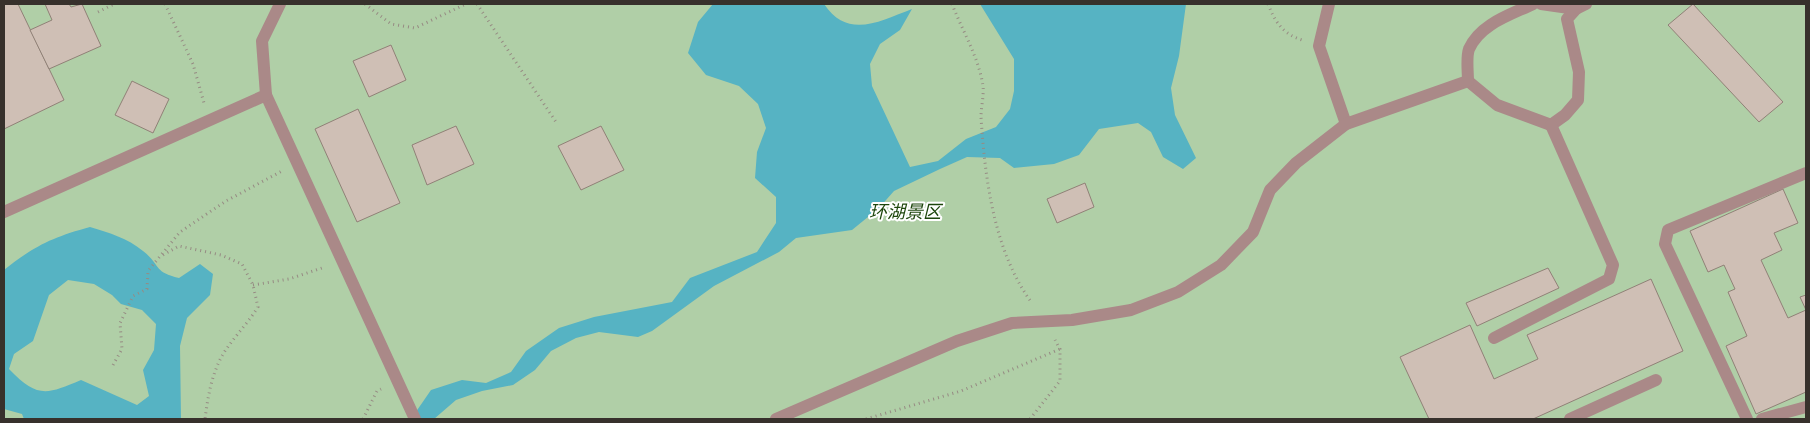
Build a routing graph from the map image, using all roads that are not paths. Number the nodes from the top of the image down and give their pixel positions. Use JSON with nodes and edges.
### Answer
{"nodes":[{"id":1,"x":280,"y":4,"type":"edge"},
{"id":2,"x":1329,"y":4,"type":"edge"},
{"id":3,"x":1532,"y":4,"type":"edge"},
{"id":4,"x":1542,"y":4,"type":"edge"},
{"id":5,"x":1581,"y":6,"type":"edge"},
{"id":6,"x":1468,"y":81,"type":"junction"},
{"id":7,"x":266,"y":95,"type":"junction"},
{"id":8,"x":1346,"y":124,"type":"junction"},
{"id":9,"x":1551,"y":125,"type":"junction"},
{"id":10,"x":1806,"y":173,"type":"edge"},
{"id":11,"x":4,"y":212,"type":"edge"},
{"id":12,"x":1494,"y":338,"type":"dead end"},
{"id":13,"x":1656,"y":380,"type":"dead end"},
{"id":14,"x":1806,"y":407,"type":"edge"},
{"id":15,"x":415,"y":419,"type":"edge"},
{"id":16,"x":776,"y":419,"type":"edge"},
{"id":17,"x":1570,"y":419,"type":"edge"},
{"id":18,"x":1746,"y":419,"type":"edge"},
{"id":19,"x":1762,"y":419,"type":"edge"}],
"edges":[{"from":1,"to":7,"type":"lane"},
{"from":2,"to":8,"type":"lane"},
{"from":3,"to":6,"type":"lane"},
{"from":4,"to":5,"type":"lane"},
{"from":5,"to":9,"type":"lane"},
{"from":6,"to":8,"type":"lane"},
{"from":6,"to":9,"type":"lane"},
{"from":7,"to":11,"type":"lane"},
{"from":7,"to":15,"type":"lane"},
{"from":8,"to":16,"type":"lane"},
{"from":9,"to":12,"type":"lane"},
{"from":10,"to":18,"type":"lane"},
{"from":13,"to":17,"type":"lane"},
{"from":14,"to":19,"type":"lane"}]}
